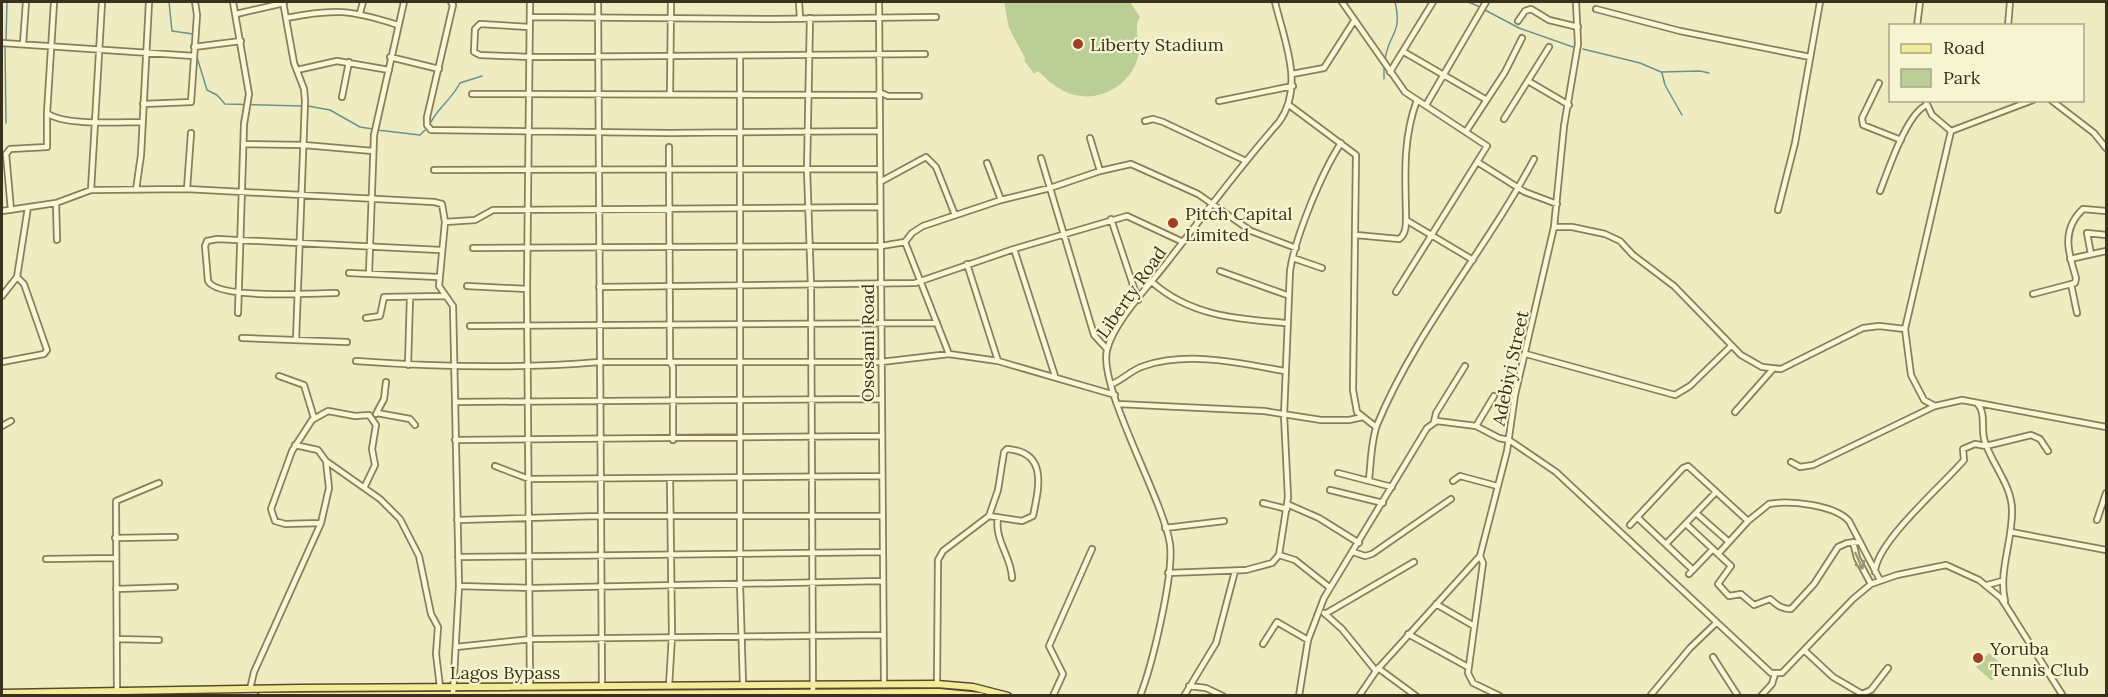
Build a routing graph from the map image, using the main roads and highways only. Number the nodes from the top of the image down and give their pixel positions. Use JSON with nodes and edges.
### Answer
{"nodes":[{"id":1,"x":439,"y":692,"type":"edge"},
{"id":2,"x":531,"y":692,"type":"edge"},
{"id":3,"x":602,"y":692,"type":"edge"},
{"id":4,"x":2,"y":693,"type":"edge"},
{"id":5,"x":117,"y":693,"type":"edge"},
{"id":6,"x":672,"y":694,"type":"edge"},
{"id":7,"x":743,"y":694,"type":"edge"},
{"id":8,"x":813,"y":694,"type":"edge"},
{"id":9,"x":881,"y":694,"type":"edge"},
{"id":10,"x":954,"y":694,"type":"edge"},
{"id":11,"x":301,"y":695,"type":"edge"},
{"id":12,"x":372,"y":695,"type":"edge"},
{"id":13,"x":261,"y":696,"type":"edge"},
{"id":14,"x":981,"y":696,"type":"edge"},
{"id":15,"x":1008,"y":696,"type":"edge"}],
"edges":[{"from":1,"to":2,"type":"main road","name":"Lagos Bypass"},
{"from":1,"to":5,"type":"main road","name":"Lagos Bypass"},
{"from":1,"to":12,"type":"main road","name":"Lagos Bypass"},
{"from":2,"to":3,"type":"main road","name":"Lagos Bypass"},
{"from":3,"to":6,"type":"main road","name":"Lagos Bypass"},
{"from":3,"to":15,"type":"main road","name":"Lagos Bypass"},
{"from":4,"to":5,"type":"main road","name":"Lagos Bypass"},
{"from":6,"to":7,"type":"main road","name":"Lagos Bypass"},
{"from":7,"to":8,"type":"main road","name":"Lagos Bypass"},
{"from":8,"to":9,"type":"main road","name":"Lagos Bypass"},
{"from":9,"to":10,"type":"main road","name":"Lagos Bypass"},
{"from":10,"to":14,"type":"main road","name":"Lagos Bypass"},
{"from":11,"to":12,"type":"main road","name":"Lagos Bypass"},
{"from":11,"to":13,"type":"main road","name":"Lagos Bypass"}]}
